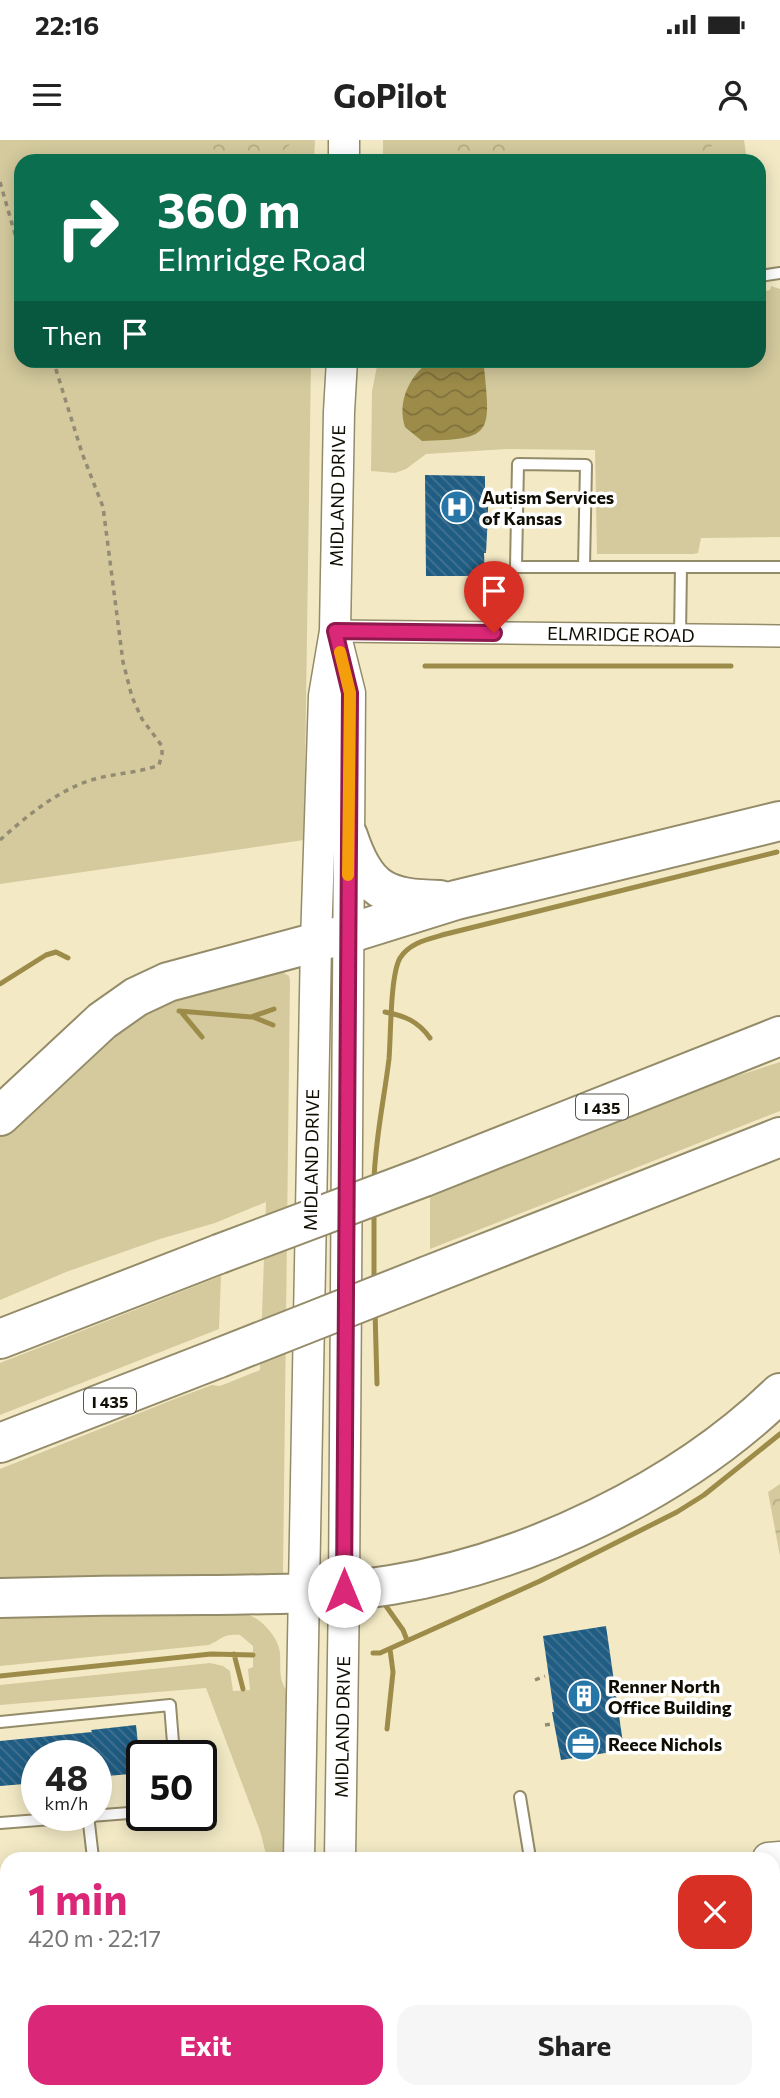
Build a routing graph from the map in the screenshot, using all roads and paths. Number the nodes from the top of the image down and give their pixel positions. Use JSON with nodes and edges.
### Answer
{"nodes":[{"id":1,"x":0,"y":182,"type":"edge"},
{"id":2,"x":14,"y":231,"type":"edge"},
{"id":3,"x":55,"y":368,"type":"edge"},
{"id":4,"x":342,"y":368,"type":"edge"},
{"id":5,"x":584,"y":567,"type":"junction"},
{"id":6,"x":681,"y":568,"type":"junction"},
{"id":7,"x":780,"y":568,"type":"edge"},
{"id":8,"x":335,"y":631,"type":"junction"},
{"id":9,"x":680,"y":635,"type":"junction"},
{"id":10,"x":780,"y":636,"type":"edge"},
{"id":11,"x":780,"y":821,"type":"edge"},
{"id":12,"x":348,"y":836,"type":"junction"},
{"id":13,"x":0,"y":840,"type":"edge"},
{"id":14,"x":456,"y":900,"type":"junction"},
{"id":15,"x":331,"y":938,"type":"junction"},
{"id":16,"x":780,"y":1036,"type":"edge"},
{"id":17,"x":0,"y":1116,"type":"edge"},
{"id":18,"x":780,"y":1137,"type":"edge"},
{"id":19,"x":0,"y":1339,"type":"edge"},
{"id":20,"x":780,"y":1393,"type":"edge"},
{"id":21,"x":0,"y":1443,"type":"edge"},
{"id":22,"x":344,"y":1591,"type":"junction"},
{"id":23,"x":303,"y":1594,"type":"junction"},
{"id":24,"x":0,"y":1598,"type":"edge"},
{"id":25,"x":545,"y":1676,"type":"dead end"},
{"id":26,"x":535,"y":1680,"type":"dead end"},
{"id":27,"x":0,"y":1722,"type":"edge"},
{"id":28,"x":552,"y":1724,"type":"dead end"},
{"id":29,"x":545,"y":1725,"type":"dead end"},
{"id":30,"x":173,"y":1740,"type":"edge"},
{"id":31,"x":520,"y":1797,"type":"dead end"},
{"id":32,"x":21,"y":1822,"type":"edge"},
{"id":33,"x":0,"y":1824,"type":"edge"},
{"id":34,"x":90,"y":1831,"type":"edge"},
{"id":35,"x":92,"y":1852,"type":"edge"},
{"id":36,"x":299,"y":1852,"type":"edge"},
{"id":37,"x":340,"y":1852,"type":"edge"},
{"id":38,"x":529,"y":1852,"type":"edge"}],
"edges":[{"from":1,"to":2,"type":"path"},
{"from":3,"to":13,"type":"path"},
{"from":4,"to":8,"type":"main road","name":"MIDLAND DRIVE"},
{"from":5,"to":5,"type":"lane"},
{"from":5,"to":6,"type":"lane"},
{"from":6,"to":7,"type":"lane"},
{"from":6,"to":9,"type":"lane"},
{"from":8,"to":9,"type":"street","name":"ELMRIDGE ROAD"},
{"from":8,"to":12,"type":"main road","name":"MIDLAND DRIVE"},
{"from":8,"to":15,"type":"main road","name":"MIDLAND DRIVE"},
{"from":9,"to":10,"type":"street","name":"ELMRIDGE ROAD"},
{"from":11,"to":14,"type":"highway"},
{"from":12,"to":14,"type":"highway"},
{"from":12,"to":15,"type":"main road","name":"MIDLAND DRIVE"},
{"from":14,"to":15,"type":"highway"},
{"from":15,"to":17,"type":"highway"},
{"from":15,"to":22,"type":"main road","name":"MIDLAND DRIVE"},
{"from":15,"to":23,"type":"main road","name":"MIDLAND DRIVE"},
{"from":16,"to":19,"type":"highway","number":"I 435","bridge":true},
{"from":18,"to":21,"type":"highway","number":"I 435","bridge":true},
{"from":20,"to":22,"type":"highway"},
{"from":22,"to":23,"type":"highway"},
{"from":22,"to":37,"type":"main road","name":"MIDLAND DRIVE"},
{"from":23,"to":24,"type":"highway"},
{"from":23,"to":36,"type":"main road","name":"MIDLAND DRIVE"},
{"from":25,"to":26,"type":"path"},
{"from":27,"to":30,"type":"lane"},
{"from":28,"to":29,"type":"path"},
{"from":31,"to":38,"type":"lane"},
{"from":32,"to":33,"type":"lane"},
{"from":34,"to":35,"type":"lane"}]}
